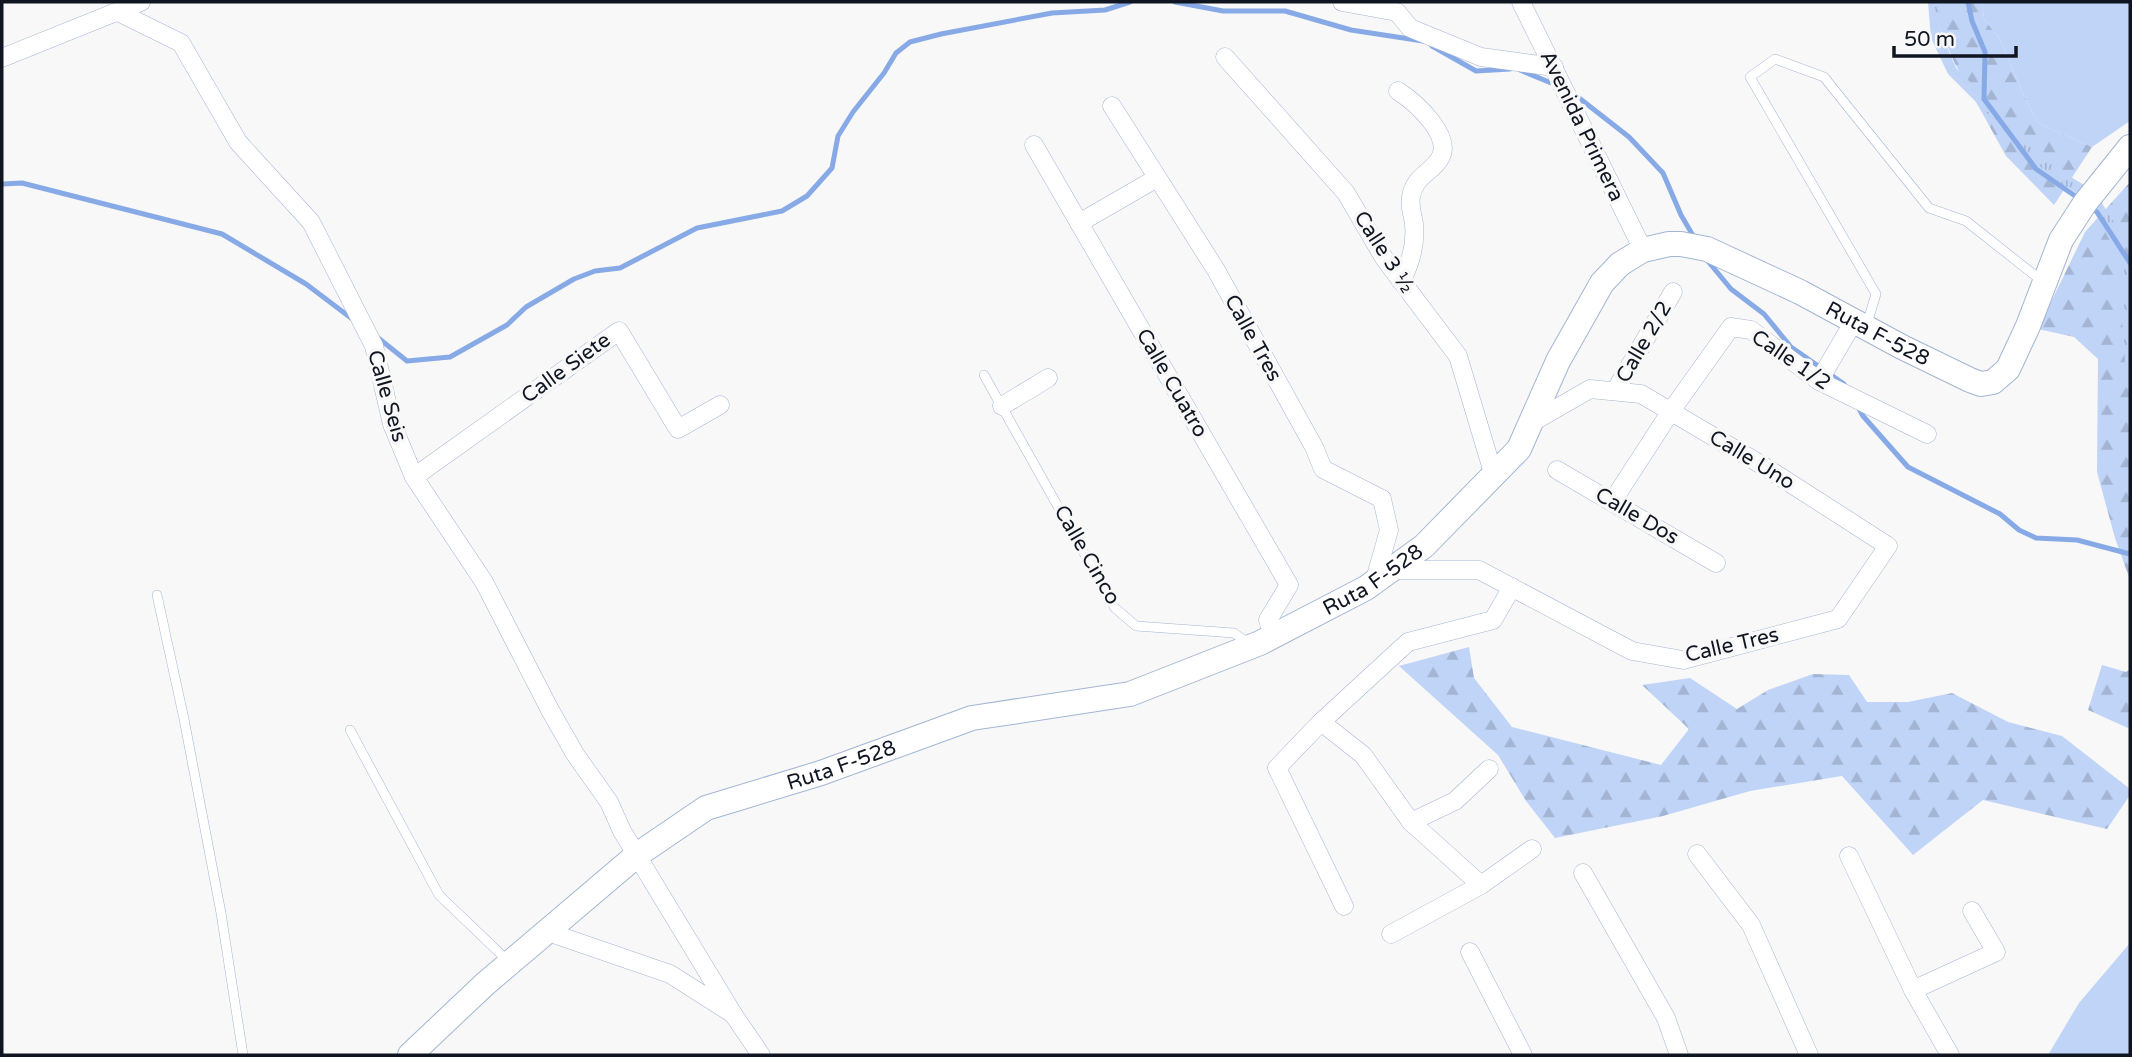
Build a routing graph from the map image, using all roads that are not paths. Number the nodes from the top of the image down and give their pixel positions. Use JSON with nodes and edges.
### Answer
{"nodes":[{"id":1,"x":141,"y":2,"type":"edge"},
{"id":2,"x":1342,"y":2,"type":"edge"},
{"id":3,"x":1521,"y":2,"type":"edge"},
{"id":4,"x":118,"y":12,"type":"junction"},
{"id":5,"x":1225,"y":57,"type":"dead end"},
{"id":6,"x":2,"y":58,"type":"edge"},
{"id":7,"x":1554,"y":67,"type":"junction"},
{"id":8,"x":1398,"y":91,"type":"dead end"},
{"id":9,"x":1112,"y":106,"type":"dead end"},
{"id":10,"x":1034,"y":145,"type":"dead end"},
{"id":11,"x":2130,"y":147,"type":"edge"},
{"id":12,"x":1157,"y":178,"type":"junction"},
{"id":13,"x":1079,"y":223,"type":"junction"},
{"id":14,"x":1643,"y":250,"type":"junction"},
{"id":15,"x":1401,"y":281,"type":"junction"},
{"id":16,"x":2043,"y":282,"type":"junction"},
{"id":17,"x":1672,"y":292,"type":"dead end"},
{"id":18,"x":1860,"y":324,"type":"junction"},
{"id":19,"x":984,"y":375,"type":"dead end"},
{"id":20,"x":1819,"y":381,"type":"junction"},
{"id":21,"x":1027,"y":391,"type":"dead end"},
{"id":22,"x":1615,"y":391,"type":"junction"},
{"id":23,"x":720,"y":405,"type":"dead end"},
{"id":24,"x":1002,"y":406,"type":"junction"},
{"id":25,"x":1671,"y":411,"type":"junction"},
{"id":26,"x":1531,"y":423,"type":"junction"},
{"id":27,"x":1927,"y":434,"type":"dead end"},
{"id":28,"x":1557,"y":470,"type":"dead end"},
{"id":29,"x":414,"y":477,"type":"junction"},
{"id":30,"x":1494,"y":477,"type":"junction"},
{"id":31,"x":1612,"y":502,"type":"junction"},
{"id":32,"x":1716,"y":563,"type":"dead end"},
{"id":33,"x":1383,"y":569,"type":"junction"},
{"id":34,"x":1512,"y":587,"type":"junction"},
{"id":35,"x":157,"y":595,"type":"dead end"},
{"id":36,"x":1838,"y":619,"type":"joint"},
{"id":37,"x":1264,"y":634,"type":"junction"},
{"id":38,"x":1321,"y":722,"type":"junction"},
{"id":39,"x":350,"y":730,"type":"dead end"},
{"id":40,"x":1489,"y":769,"type":"dead end"},
{"id":41,"x":1411,"y":822,"type":"junction"},
{"id":42,"x":1532,"y":849,"type":"dead end"},
{"id":43,"x":1697,"y":854,"type":"dead end"},
{"id":44,"x":637,"y":855,"type":"junction"},
{"id":45,"x":1849,"y":856,"type":"dead end"},
{"id":46,"x":1583,"y":873,"type":"dead end"},
{"id":47,"x":1481,"y":885,"type":"junction"},
{"id":48,"x":1344,"y":906,"type":"dead end"},
{"id":49,"x":1972,"y":911,"type":"dead end"},
{"id":50,"x":548,"y":932,"type":"junction"},
{"id":51,"x":1391,"y":933,"type":"dead end"},
{"id":52,"x":1470,"y":952,"type":"dead end"},
{"id":53,"x":511,"y":963,"type":"junction"},
{"id":54,"x":1913,"y":990,"type":"junction"},
{"id":55,"x":733,"y":1014,"type":"junction"},
{"id":56,"x":243,"y":1055,"type":"edge"},
{"id":57,"x":410,"y":1055,"type":"edge"},
{"id":58,"x":761,"y":1055,"type":"edge"},
{"id":59,"x":1523,"y":1055,"type":"edge"},
{"id":60,"x":1679,"y":1055,"type":"edge"},
{"id":61,"x":1809,"y":1055,"type":"edge"},
{"id":62,"x":1950,"y":1055,"type":"edge"}],
"edges":[{"from":1,"to":4,"type":"street"},
{"from":2,"to":7,"type":"street"},
{"from":3,"to":7,"type":"street","name":"Avenida Primera"},
{"from":4,"to":6,"type":"street"},
{"from":4,"to":29,"type":"street","name":"Calle Seis"},
{"from":5,"to":15,"type":"street","name":"Calle 3 ½"},
{"from":7,"to":14,"type":"street","name":"Avenida Primera"},
{"from":8,"to":15,"type":"street"},
{"from":9,"to":12,"type":"street","name":"Calle Tres"},
{"from":10,"to":13,"type":"street","name":"Calle Cuatro"},
{"from":11,"to":16,"type":"main road","name":"Ruta F-528"},
{"from":12,"to":13,"type":"street"},
{"from":12,"to":33,"type":"street","name":"Calle Tres"},
{"from":13,"to":37,"type":"street","name":"Calle Cuatro"},
{"from":14,"to":18,"type":"main road","name":"Ruta F-528"},
{"from":14,"to":26,"type":"main road","name":"Ruta F-528"},
{"from":15,"to":30,"type":"street","name":"Calle 3 ½"},
{"from":16,"to":18,"type":"main road","name":"Ruta F-528"},
{"from":16,"to":18,"type":"lane"},
{"from":17,"to":22,"type":"street","name":"Calle 2/2"},
{"from":18,"to":20,"type":"street"},
{"from":19,"to":24,"type":"lane","name":"Calle Cinco"},
{"from":20,"to":25,"type":"street","name":"Calle 1/2"},
{"from":20,"to":27,"type":"street","name":"Calle 1/2"},
{"from":21,"to":24,"type":"street"},
{"from":22,"to":25,"type":"street","name":"Calle Uno"},
{"from":22,"to":26,"type":"street","name":"Calle Uno"},
{"from":23,"to":29,"type":"street","name":"Calle Siete"},
{"from":24,"to":37,"type":"lane","name":"Calle Cinco"},
{"from":25,"to":31,"type":"street","name":"Calle 1/2"},
{"from":25,"to":36,"type":"street","name":"Calle Uno"},
{"from":26,"to":30,"type":"main road","name":"Ruta F-528"},
{"from":28,"to":31,"type":"street","name":"Calle Dos"},
{"from":29,"to":44,"type":"street","name":"Calle Seis"},
{"from":30,"to":33,"type":"main road","name":"Ruta F-528"},
{"from":31,"to":32,"type":"street","name":"Calle Dos"},
{"from":33,"to":34,"type":"street","name":"Calle Tres"},
{"from":33,"to":37,"type":"main road","name":"Ruta F-528"},
{"from":34,"to":36,"type":"street","name":"Calle Tres"},
{"from":34,"to":38,"type":"street"},
{"from":35,"to":56,"type":"lane"},
{"from":37,"to":44,"type":"main road","name":"Ruta F-528"},
{"from":38,"to":41,"type":"street"},
{"from":38,"to":48,"type":"street"},
{"from":39,"to":53,"type":"lane"},
{"from":40,"to":41,"type":"street"},
{"from":41,"to":47,"type":"street"},
{"from":42,"to":47,"type":"street"},
{"from":43,"to":61,"type":"street"},
{"from":44,"to":50,"type":"main road","name":"Ruta F-528"},
{"from":44,"to":55,"type":"street","name":"Calle Seis"},
{"from":45,"to":54,"type":"street"},
{"from":46,"to":60,"type":"street"},
{"from":47,"to":51,"type":"street"},
{"from":49,"to":54,"type":"street"},
{"from":50,"to":53,"type":"main road","name":"Ruta F-528"},
{"from":50,"to":55,"type":"street"},
{"from":52,"to":59,"type":"street"},
{"from":53,"to":57,"type":"main road","name":"Ruta F-528"},
{"from":54,"to":62,"type":"street"},
{"from":55,"to":58,"type":"street","name":"Calle Seis"}]}
